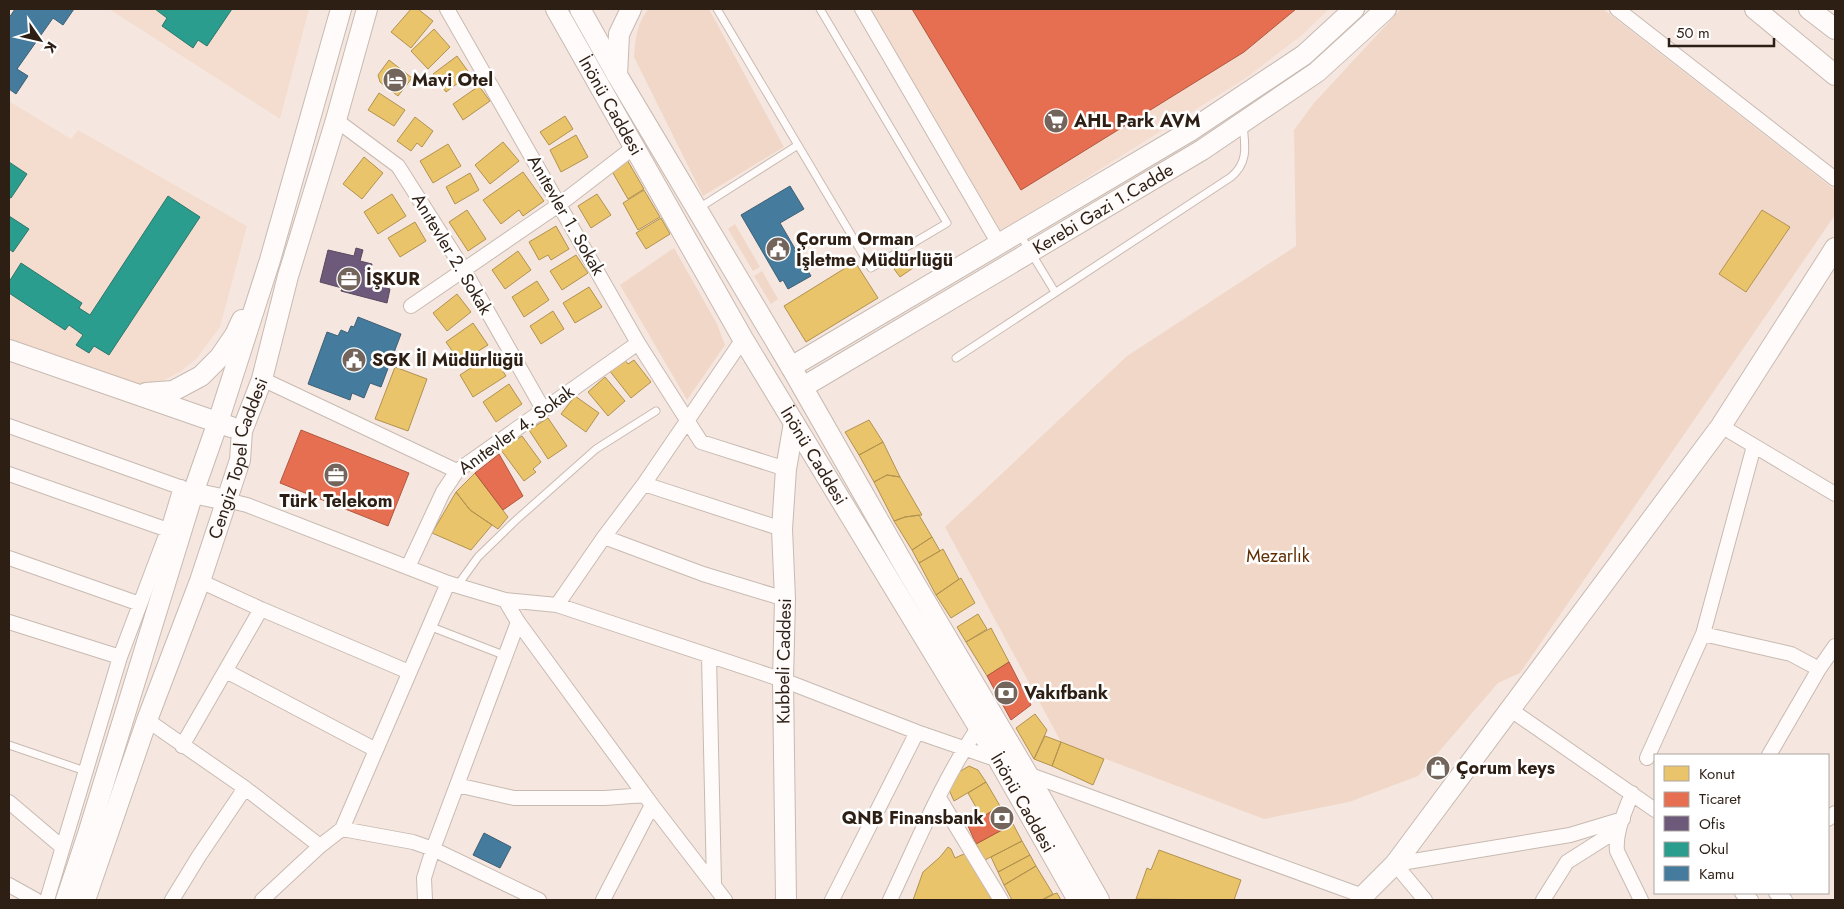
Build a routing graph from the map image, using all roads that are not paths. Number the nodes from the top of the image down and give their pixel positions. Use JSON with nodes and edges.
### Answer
{"nodes":[{"id":1,"x":341,"y":9,"type":"edge"},
{"id":2,"x":367,"y":9,"type":"edge"},
{"id":3,"x":447,"y":9,"type":"edge"},
{"id":4,"x":556,"y":9,"type":"edge"},
{"id":5,"x":631,"y":9,"type":"edge"},
{"id":6,"x":717,"y":9,"type":"edge"},
{"id":7,"x":820,"y":9,"type":"edge"},
{"id":8,"x":862,"y":9,"type":"edge"},
{"id":9,"x":1354,"y":9,"type":"edge"},
{"id":10,"x":1386,"y":9,"type":"edge"},
{"id":11,"x":1617,"y":9,"type":"edge"},
{"id":12,"x":1755,"y":9,"type":"edge"},
{"id":13,"x":1809,"y":9,"type":"edge"},
{"id":14,"x":583,"y":10,"type":"edge"},
{"id":15,"x":1835,"y":29,"type":"edge"},
{"id":16,"x":617,"y":74,"type":"junction"},
{"id":17,"x":1835,"y":75,"type":"edge"},
{"id":18,"x":336,"y":120,"type":"junction"},
{"id":19,"x":1243,"y":122,"type":"junction"},
{"id":20,"x":798,"y":145,"type":"junction"},
{"id":21,"x":634,"y":147,"type":"junction"},
{"id":22,"x":1835,"y":180,"type":"edge"},
{"id":23,"x":560,"y":204,"type":"junction"},
{"id":24,"x":697,"y":209,"type":"junction"},
{"id":25,"x":1019,"y":232,"type":"junction"},
{"id":26,"x":999,"y":244,"type":"junction"},
{"id":27,"x":1835,"y":248,"type":"edge"},
{"id":28,"x":1030,"y":252,"type":"junction"},
{"id":29,"x":270,"y":260,"type":"junction"},
{"id":30,"x":1009,"y":264,"type":"junction"},
{"id":31,"x":464,"y":270,"type":"junction"},
{"id":32,"x":1055,"y":292,"type":"junction"},
{"id":33,"x":411,"y":306,"type":"dead end"},
{"id":34,"x":743,"y":339,"type":"junction"},
{"id":35,"x":638,"y":343,"type":"junction"},
{"id":36,"x":9,"y":350,"type":"edge"},
{"id":37,"x":956,"y":358,"type":"dead end"},
{"id":38,"x":791,"y":367,"type":"junction"},
{"id":39,"x":262,"y":379,"type":"junction"},
{"id":40,"x":803,"y":387,"type":"junction"},
{"id":41,"x":136,"y":394,"type":"junction"},
{"id":42,"x":542,"y":409,"type":"junction"},
{"id":43,"x":656,"y":411,"type":"dead end"},
{"id":44,"x":687,"y":421,"type":"junction"},
{"id":45,"x":218,"y":422,"type":"junction"},
{"id":46,"x":794,"y":423,"type":"junction"},
{"id":47,"x":9,"y":426,"type":"edge"},
{"id":48,"x":1721,"y":426,"type":"junction"},
{"id":49,"x":242,"y":431,"type":"junction"},
{"id":50,"x":1754,"y":446,"type":"junction"},
{"id":51,"x":786,"y":469,"type":"junction"},
{"id":52,"x":457,"y":471,"type":"junction"},
{"id":53,"x":9,"y":474,"type":"edge"},
{"id":54,"x":644,"y":484,"type":"junction"},
{"id":55,"x":1833,"y":487,"type":"edge"},
{"id":56,"x":187,"y":490,"type":"junction"},
{"id":57,"x":226,"y":500,"type":"junction"},
{"id":58,"x":782,"y":529,"type":"junction"},
{"id":59,"x":168,"y":530,"type":"junction"},
{"id":60,"x":604,"y":537,"type":"junction"},
{"id":61,"x":9,"y":558,"type":"edge"},
{"id":62,"x":408,"y":568,"type":"junction"},
{"id":63,"x":200,"y":581,"type":"junction"},
{"id":64,"x":453,"y":585,"type":"junction"},
{"id":65,"x":785,"y":599,"type":"junction"},
{"id":66,"x":505,"y":600,"type":"junction"},
{"id":67,"x":140,"y":604,"type":"junction"},
{"id":68,"x":557,"y":605,"type":"junction"},
{"id":69,"x":262,"y":609,"type":"junction"},
{"id":70,"x":9,"y":622,"type":"edge"},
{"id":71,"x":518,"y":622,"type":"junction"},
{"id":72,"x":429,"y":626,"type":"junction"},
{"id":73,"x":1703,"y":634,"type":"junction"},
{"id":74,"x":1835,"y":646,"type":"edge"},
{"id":75,"x":506,"y":656,"type":"junction"},
{"id":76,"x":708,"y":656,"type":"junction"},
{"id":77,"x":120,"y":657,"type":"junction"},
{"id":78,"x":1819,"y":670,"type":"junction"},
{"id":79,"x":226,"y":671,"type":"junction"},
{"id":80,"x":408,"y":672,"type":"junction"},
{"id":81,"x":784,"y":680,"type":"junction"},
{"id":82,"x":1511,"y":710,"type":"junction"},
{"id":83,"x":147,"y":720,"type":"junction"},
{"id":84,"x":978,"y":728,"type":"junction"},
{"id":85,"x":917,"y":732,"type":"junction"},
{"id":86,"x":9,"y":745,"type":"edge"},
{"id":87,"x":182,"y":746,"type":"junction"},
{"id":88,"x":964,"y":748,"type":"junction"},
{"id":89,"x":376,"y":750,"type":"junction"},
{"id":90,"x":1769,"y":754,"type":"edge"},
{"id":91,"x":1648,"y":758,"type":"dead end"},
{"id":92,"x":998,"y":759,"type":"junction"},
{"id":93,"x":85,"y":771,"type":"junction"},
{"id":94,"x":1028,"y":775,"type":"junction"},
{"id":95,"x":457,"y":785,"type":"junction"},
{"id":96,"x":246,"y":788,"type":"junction"},
{"id":97,"x":1632,"y":794,"type":"junction"},
{"id":98,"x":939,"y":798,"type":"junction"},
{"id":99,"x":649,"y":800,"type":"junction"},
{"id":100,"x":9,"y":802,"type":"edge"},
{"id":101,"x":1654,"y":809,"type":"edge"},
{"id":102,"x":1621,"y":824,"type":"junction"},
{"id":103,"x":342,"y":829,"type":"junction"},
{"id":104,"x":320,"y":846,"type":"junction"},
{"id":105,"x":62,"y":847,"type":"junction"},
{"id":106,"x":434,"y":849,"type":"junction"},
{"id":107,"x":1395,"y":864,"type":"junction"},
{"id":108,"x":714,"y":884,"type":"junction"},
{"id":109,"x":9,"y":885,"type":"edge"},
{"id":110,"x":1361,"y":898,"type":"edge"},
{"id":111,"x":36,"y":900,"type":"edge"},
{"id":112,"x":47,"y":900,"type":"edge"},
{"id":113,"x":66,"y":900,"type":"edge"},
{"id":114,"x":85,"y":900,"type":"edge"},
{"id":115,"x":172,"y":900,"type":"edge"},
{"id":116,"x":262,"y":900,"type":"edge"},
{"id":117,"x":425,"y":900,"type":"edge"},
{"id":118,"x":539,"y":900,"type":"edge"},
{"id":119,"x":603,"y":900,"type":"edge"},
{"id":120,"x":725,"y":900,"type":"edge"},
{"id":121,"x":786,"y":900,"type":"edge"},
{"id":122,"x":832,"y":900,"type":"edge"},
{"id":123,"x":890,"y":900,"type":"edge"},
{"id":124,"x":1001,"y":900,"type":"edge"},
{"id":125,"x":1078,"y":900,"type":"edge"},
{"id":126,"x":1099,"y":900,"type":"edge"},
{"id":127,"x":1424,"y":900,"type":"edge"},
{"id":128,"x":1543,"y":900,"type":"edge"},
{"id":129,"x":1641,"y":900,"type":"edge"}],
"edges":[{"from":1,"to":29,"type":"street","name":"Cengiz Topel Caddesi"},
{"from":2,"to":18,"type":"street","name":"Cengiz Topel Caddesi"},
{"from":3,"to":23,"type":"street","name":"Anıtevler 1. Sokak"},
{"from":4,"to":21,"type":"street","name":"İnönü Caddesi"},
{"from":5,"to":16,"type":"street"},
{"from":6,"to":20,"type":"lane"},
{"from":7,"to":20,"type":"lane"},
{"from":8,"to":26,"type":"street"},
{"from":9,"to":25,"type":"street","name":"Kerebi Gazi 1.Cadde"},
{"from":10,"to":19,"type":"street","name":"Kerebi Gazi 1.Cadde"},
{"from":11,"to":22,"type":"street"},
{"from":12,"to":17,"type":"street"},
{"from":13,"to":15,"type":"street"},
{"from":14,"to":16,"type":"street","name":"İnönü Caddesi"},
{"from":16,"to":24,"type":"street","name":"İnönü Caddesi"},
{"from":18,"to":31,"type":"street","name":"Anıtevler 2. Sokak"},
{"from":18,"to":39,"type":"street","name":"Cengiz Topel Caddesi"},
{"from":19,"to":28,"type":"street","name":"Kerebi Gazi 1.Cadde"},
{"from":19,"to":32,"type":"lane"},
{"from":20,"to":24,"type":"lane"},
{"from":21,"to":23,"type":"street"},
{"from":21,"to":34,"type":"street","name":"İnönü Caddesi"},
{"from":23,"to":31,"type":"street"},
{"from":23,"to":35,"type":"street","name":"Anıtevler 1. Sokak"},
{"from":24,"to":38,"type":"street","name":"İnönü Caddesi"},
{"from":25,"to":26,"type":"street","name":"Kerebi Gazi 1.Cadde"},
{"from":25,"to":28,"type":"lane"},
{"from":26,"to":30,"type":"street"},
{"from":26,"to":38,"type":"street","name":"Kerebi Gazi 1.Cadde"},
{"from":27,"to":48,"type":"street"},
{"from":28,"to":30,"type":"street","name":"Kerebi Gazi 1.Cadde"},
{"from":28,"to":32,"type":"lane"},
{"from":29,"to":41,"type":"street"},
{"from":29,"to":45,"type":"street","name":"Cengiz Topel Caddesi"},
{"from":30,"to":40,"type":"street","name":"Kerebi Gazi 1.Cadde"},
{"from":31,"to":33,"type":"street"},
{"from":31,"to":42,"type":"street","name":"Anıtevler 2. Sokak"},
{"from":32,"to":37,"type":"lane"},
{"from":34,"to":44,"type":"street"},
{"from":34,"to":46,"type":"street","name":"İnönü Caddesi"},
{"from":35,"to":42,"type":"street","name":"Anıtevler 4. Sokak"},
{"from":35,"to":44,"type":"street","name":"Anıtevler 1. Sokak"},
{"from":36,"to":41,"type":"street"},
{"from":38,"to":40,"type":"street","name":"İnönü Caddesi"},
{"from":39,"to":49,"type":"street","name":"Cengiz Topel Caddesi"},
{"from":39,"to":52,"type":"street"},
{"from":40,"to":94,"type":"street","name":"İnönü Caddesi"},
{"from":41,"to":45,"type":"street"},
{"from":42,"to":52,"type":"street","name":"Anıtevler 4. Sokak"},
{"from":43,"to":64,"type":"lane"},
{"from":44,"to":51,"type":"street","name":"Anıtevler 1. Sokak"},
{"from":44,"to":54,"type":"street"},
{"from":45,"to":49,"type":"street"},
{"from":45,"to":56,"type":"street","name":"Cengiz Topel Caddesi"},
{"from":46,"to":51,"type":"street","name":"Kubbeli Caddesi"},
{"from":46,"to":84,"type":"street","name":"İnönü Caddesi"},
{"from":47,"to":56,"type":"street"},
{"from":48,"to":50,"type":"street"},
{"from":48,"to":82,"type":"street"},
{"from":49,"to":57,"type":"street","name":"Cengiz Topel Caddesi"},
{"from":50,"to":55,"type":"street"},
{"from":50,"to":73,"type":"street"},
{"from":51,"to":58,"type":"street","name":"Kubbeli Caddesi"},
{"from":52,"to":62,"type":"street","name":"Anıtevler 4. Sokak"},
{"from":53,"to":59,"type":"street"},
{"from":54,"to":58,"type":"street"},
{"from":54,"to":60,"type":"street"},
{"from":56,"to":57,"type":"street"},
{"from":56,"to":59,"type":"street"},
{"from":56,"to":113,"type":"street","name":"Cengiz Topel Caddesi"},
{"from":57,"to":62,"type":"street"},
{"from":57,"to":63,"type":"street","name":"Cengiz Topel Caddesi"},
{"from":58,"to":65,"type":"street","name":"Kubbeli Caddesi"},
{"from":59,"to":67,"type":"street"},
{"from":60,"to":65,"type":"street"},
{"from":60,"to":68,"type":"street"},
{"from":61,"to":67,"type":"street"},
{"from":62,"to":64,"type":"street"},
{"from":63,"to":69,"type":"street"},
{"from":63,"to":83,"type":"street","name":"Cengiz Topel Caddesi"},
{"from":64,"to":66,"type":"street"},
{"from":64,"to":72,"type":"street"},
{"from":65,"to":81,"type":"street","name":"Kubbeli Caddesi"},
{"from":66,"to":68,"type":"street"},
{"from":66,"to":71,"type":"street"},
{"from":67,"to":77,"type":"street"},
{"from":68,"to":76,"type":"street"},
{"from":69,"to":79,"type":"street"},
{"from":69,"to":80,"type":"street"},
{"from":70,"to":77,"type":"street"},
{"from":71,"to":75,"type":"street"},
{"from":71,"to":99,"type":"street"},
{"from":72,"to":75,"type":"lane"},
{"from":72,"to":80,"type":"street"},
{"from":73,"to":78,"type":"street"},
{"from":73,"to":91,"type":"street"},
{"from":74,"to":78,"type":"street"},
{"from":75,"to":95,"type":"street"},
{"from":76,"to":81,"type":"street"},
{"from":76,"to":108,"type":"street"},
{"from":77,"to":93,"type":"street"},
{"from":78,"to":90,"type":"street"},
{"from":79,"to":87,"type":"street"},
{"from":79,"to":89,"type":"street"},
{"from":80,"to":89,"type":"street"},
{"from":81,"to":85,"type":"street"},
{"from":81,"to":121,"type":"street","name":"Kubbeli Caddesi"},
{"from":82,"to":97,"type":"street"},
{"from":82,"to":107,"type":"street"},
{"from":83,"to":87,"type":"street"},
{"from":83,"to":114,"type":"street","name":"Cengiz Topel Caddesi"},
{"from":84,"to":88,"type":"street"},
{"from":84,"to":92,"type":"street","name":"İnönü Caddesi"},
{"from":85,"to":88,"type":"street"},
{"from":85,"to":122,"type":"street"},
{"from":86,"to":93,"type":"lane"},
{"from":87,"to":96,"type":"street"},
{"from":88,"to":92,"type":"street"},
{"from":88,"to":98,"type":"street"},
{"from":89,"to":103,"type":"street"},
{"from":92,"to":94,"type":"street"},
{"from":92,"to":125,"type":"street","name":"İnönü Caddesi"},
{"from":93,"to":105,"type":"street"},
{"from":94,"to":110,"type":"street"},
{"from":94,"to":126,"type":"street","name":"İnönü Caddesi"},
{"from":95,"to":99,"type":"street"},
{"from":95,"to":106,"type":"street"},
{"from":96,"to":104,"type":"street"},
{"from":96,"to":115,"type":"street"},
{"from":97,"to":101,"type":"street"},
{"from":97,"to":102,"type":"street"},
{"from":98,"to":123,"type":"street"},
{"from":98,"to":124,"type":"street"},
{"from":99,"to":108,"type":"street"},
{"from":99,"to":119,"type":"street"},
{"from":100,"to":105,"type":"street"},
{"from":102,"to":107,"type":"street"},
{"from":102,"to":128,"type":"street"},
{"from":102,"to":129,"type":"street"},
{"from":103,"to":104,"type":"street"},
{"from":103,"to":106,"type":"street"},
{"from":104,"to":116,"type":"street"},
{"from":105,"to":112,"type":"street"},
{"from":106,"to":117,"type":"street"},
{"from":106,"to":118,"type":"street"},
{"from":107,"to":110,"type":"street"},
{"from":107,"to":127,"type":"street"},
{"from":108,"to":120,"type":"street"},
{"from":109,"to":111,"type":"street"}]}
